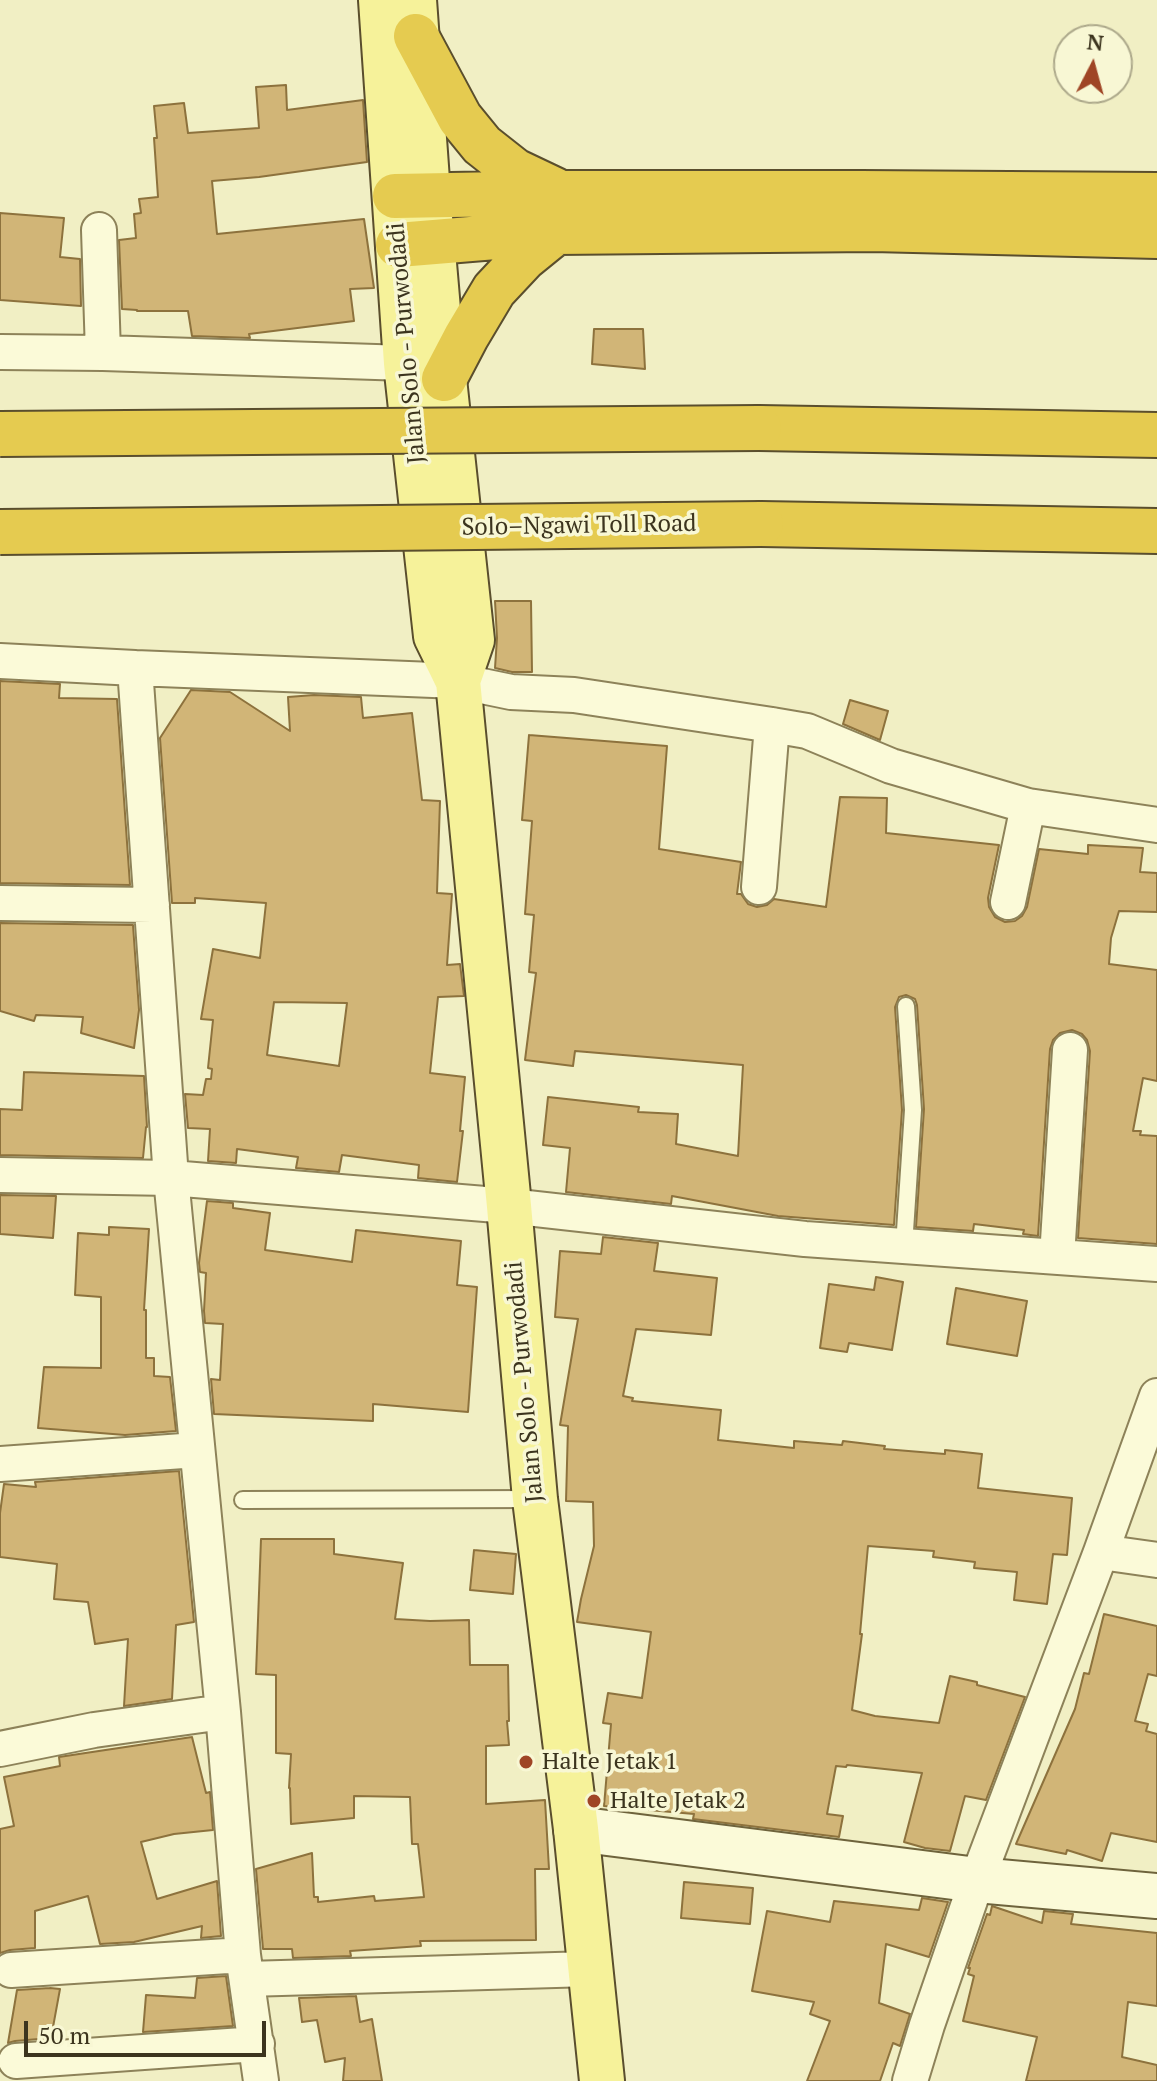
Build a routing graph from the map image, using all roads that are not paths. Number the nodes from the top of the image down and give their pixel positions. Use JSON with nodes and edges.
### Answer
{"nodes":[{"id":1,"x":402,"y":12,"type":"edge"},
{"id":2,"x":411,"y":195,"type":"junction"},
{"id":3,"x":1157,"y":195,"type":"edge"},
{"id":4,"x":559,"y":213,"type":"junction"},
{"id":5,"x":99,"y":230,"type":"dead end"},
{"id":6,"x":1157,"y":236,"type":"edge"},
{"id":7,"x":415,"y":244,"type":"junction"},
{"id":8,"x":0,"y":352,"type":"edge"},
{"id":9,"x":103,"y":353,"type":"junction"},
{"id":10,"x":425,"y":371,"type":"junction"},
{"id":11,"x":0,"y":434,"type":"edge"},
{"id":12,"x":1157,"y":435,"type":"edge"},
{"id":13,"x":1157,"y":531,"type":"edge"},
{"id":14,"x":0,"y":532,"type":"edge"},
{"id":15,"x":0,"y":661,"type":"edge"},
{"id":16,"x":135,"y":668,"type":"junction"},
{"id":17,"x":458,"y":681,"type":"junction"},
{"id":18,"x":772,"y":725,"type":"junction"},
{"id":19,"x":1028,"y":806,"type":"junction"},
{"id":20,"x":1157,"y":825,"type":"edge"},
{"id":21,"x":759,"y":887,"type":"dead end"},
{"id":22,"x":1008,"y":902,"type":"dead end"},
{"id":23,"x":0,"y":903,"type":"edge"},
{"id":24,"x":152,"y":905,"type":"junction"},
{"id":25,"x":906,"y":1006,"type":"dead end"},
{"id":26,"x":1070,"y":1050,"type":"dead end"},
{"id":27,"x":0,"y":1175,"type":"edge"},
{"id":28,"x":171,"y":1178,"type":"junction"},
{"id":29,"x":509,"y":1206,"type":"junction"},
{"id":30,"x":904,"y":1246,"type":"junction"},
{"id":31,"x":1057,"y":1257,"type":"junction"},
{"id":32,"x":1157,"y":1264,"type":"edge"},
{"id":33,"x":1157,"y":1396,"type":"edge"},
{"id":34,"x":197,"y":1450,"type":"junction"},
{"id":35,"x":0,"y":1464,"type":"edge"},
{"id":36,"x":535,"y":1499,"type":"junction"},
{"id":37,"x":243,"y":1500,"type":"dead end"},
{"id":38,"x":1101,"y":1552,"type":"junction"},
{"id":39,"x":1157,"y":1560,"type":"edge"},
{"id":40,"x":223,"y":1712,"type":"junction"},
{"id":41,"x":0,"y":1749,"type":"edge"},
{"id":42,"x":576,"y":1829,"type":"junction"},
{"id":43,"x":977,"y":1880,"type":"junction"},
{"id":44,"x":1157,"y":1896,"type":"edge"},
{"id":45,"x":245,"y":1967,"type":"junction"},
{"id":46,"x":590,"y":1969,"type":"junction"},
{"id":47,"x":11,"y":1970,"type":"dead end"},
{"id":48,"x":257,"y":2044,"type":"junction"},
{"id":49,"x":16,"y":2061,"type":"dead end"},
{"id":50,"x":261,"y":2081,"type":"edge"},
{"id":51,"x":602,"y":2081,"type":"edge"},
{"id":52,"x":910,"y":2081,"type":"edge"}],
"edges":[{"from":1,"to":2,"type":"main road","name":"Jalan Solo - Purwodadi"},
{"from":1,"to":4,"type":"highway"},
{"from":2,"to":4,"type":"highway"},
{"from":2,"to":7,"type":"main road","name":"Jalan Solo - Purwodadi"},
{"from":3,"to":4,"type":"highway"},
{"from":4,"to":6,"type":"highway"},
{"from":4,"to":7,"type":"highway"},
{"from":4,"to":10,"type":"highway"},
{"from":5,"to":9,"type":"street"},
{"from":7,"to":10,"type":"main road","name":"Jalan Solo - Purwodadi"},
{"from":8,"to":9,"type":"street"},
{"from":9,"to":10,"type":"street"},
{"from":10,"to":17,"type":"main road","name":"Jalan Solo - Purwodadi"},
{"from":11,"to":12,"type":"highway","bridge":true},
{"from":13,"to":14,"type":"highway","name":"Solo–Ngawi Toll Road","bridge":true},
{"from":15,"to":16,"type":"street"},
{"from":16,"to":17,"type":"street"},
{"from":16,"to":24,"type":"street"},
{"from":17,"to":18,"type":"street"},
{"from":17,"to":29,"type":"main road","name":"Jalan Solo - Purwodadi"},
{"from":18,"to":19,"type":"street"},
{"from":18,"to":21,"type":"street"},
{"from":19,"to":20,"type":"street"},
{"from":19,"to":22,"type":"street"},
{"from":23,"to":24,"type":"street"},
{"from":24,"to":28,"type":"street"},
{"from":25,"to":30,"type":"lane"},
{"from":26,"to":31,"type":"street"},
{"from":27,"to":28,"type":"street"},
{"from":28,"to":29,"type":"street"},
{"from":28,"to":34,"type":"street"},
{"from":29,"to":30,"type":"street"},
{"from":29,"to":36,"type":"main road","name":"Jalan Solo - Purwodadi"},
{"from":30,"to":31,"type":"street"},
{"from":31,"to":32,"type":"street"},
{"from":33,"to":38,"type":"street"},
{"from":34,"to":35,"type":"street"},
{"from":34,"to":40,"type":"street"},
{"from":36,"to":37,"type":"lane"},
{"from":36,"to":42,"type":"main road","name":"Jalan Solo - Purwodadi"},
{"from":38,"to":39,"type":"street"},
{"from":38,"to":43,"type":"street"},
{"from":40,"to":41,"type":"street"},
{"from":40,"to":45,"type":"street"},
{"from":42,"to":43,"type":"main road"},
{"from":42,"to":46,"type":"main road","name":"Jalan Solo - Purwodadi"},
{"from":43,"to":44,"type":"main road"},
{"from":43,"to":52,"type":"street"},
{"from":45,"to":46,"type":"street"},
{"from":45,"to":47,"type":"street"},
{"from":45,"to":48,"type":"street"},
{"from":46,"to":51,"type":"main road","name":"Jalan Solo - Purwodadi"},
{"from":48,"to":49,"type":"street"},
{"from":48,"to":50,"type":"street"}]}
